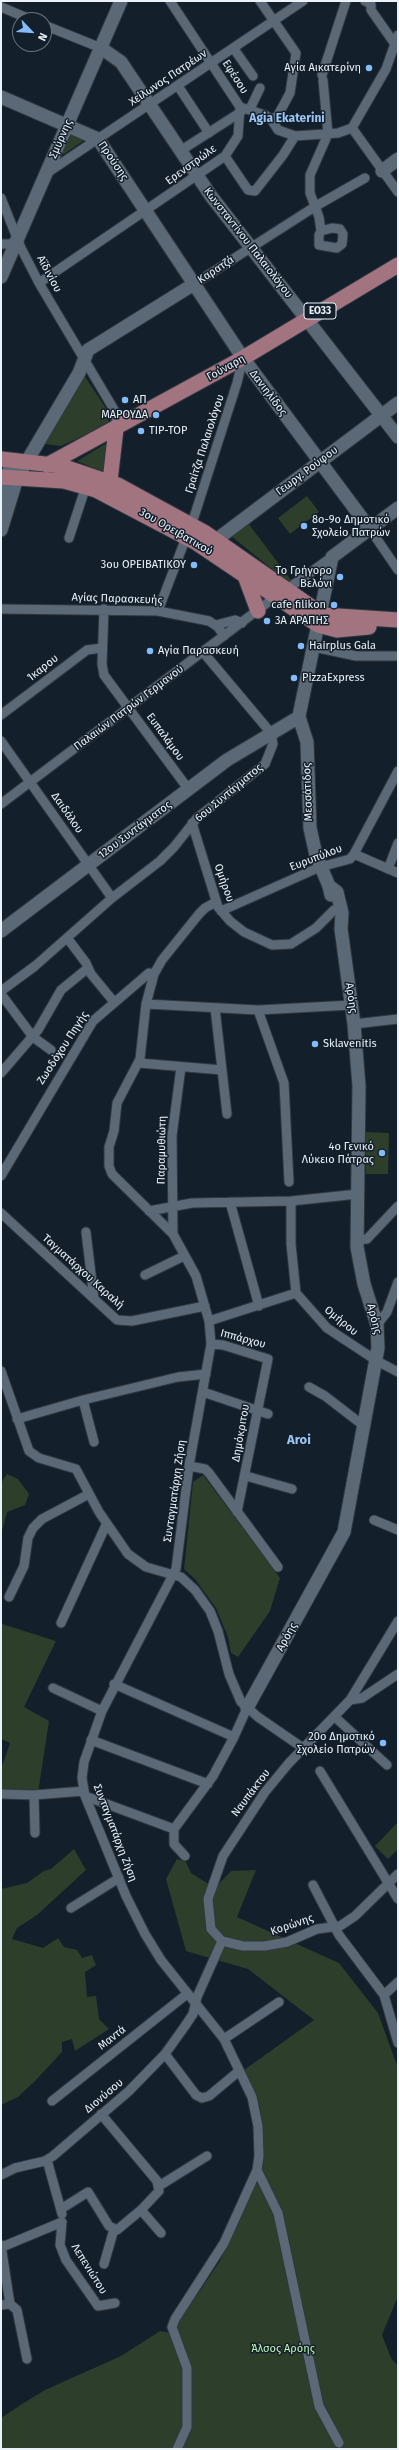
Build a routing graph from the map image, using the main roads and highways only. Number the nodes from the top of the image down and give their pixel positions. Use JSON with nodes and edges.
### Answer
{"nodes":[{"id":1,"x":398,"y":265,"type":"edge"},
{"id":2,"x":116,"y":429,"type":"junction"},
{"id":3,"x":6,"y":459,"type":"edge"},
{"id":4,"x":50,"y":464,"type":"junction"},
{"id":5,"x":8,"y":478,"type":"edge"},
{"id":6,"x":110,"y":481,"type":"junction"},
{"id":7,"x":189,"y":531,"type":"junction"},
{"id":8,"x":245,"y":576,"type":"junction"},
{"id":9,"x":280,"y":594,"type":"junction"},
{"id":10,"x":258,"y":611,"type":"road end"},
{"id":11,"x":398,"y":621,"type":"edge"}],
"edges":[{"from":1,"to":2,"type":"main road","name":"Γούναρη","number":"ΕΟ33"},
{"from":2,"to":4,"type":"main road","name":"Γούναρη","number":"ΕΟ33"},
{"from":2,"to":6,"type":"main road"},
{"from":3,"to":4,"type":"main road","name":"3ου Ορειβατικού"},
{"from":4,"to":5,"type":"main road","number":"ΕΟ33"},
{"from":4,"to":6,"type":"main road","name":"3ου Ορειβατικού"},
{"from":5,"to":7,"type":"main road","name":"3ου Ορειβατικού"},
{"from":6,"to":7,"type":"main road","name":"3ου Ορειβατικού"},
{"from":7,"to":8,"type":"main road","name":"3ου Ορειβατικού"},
{"from":7,"to":9,"type":"main road","name":"3ου Ορειβατικού"},
{"from":8,"to":9,"type":"main road","name":"3ου Ορειβατικού"},
{"from":8,"to":10,"type":"main road"},
{"from":9,"to":11,"type":"main road","name":"3ου Ορειβατικού"}]}
